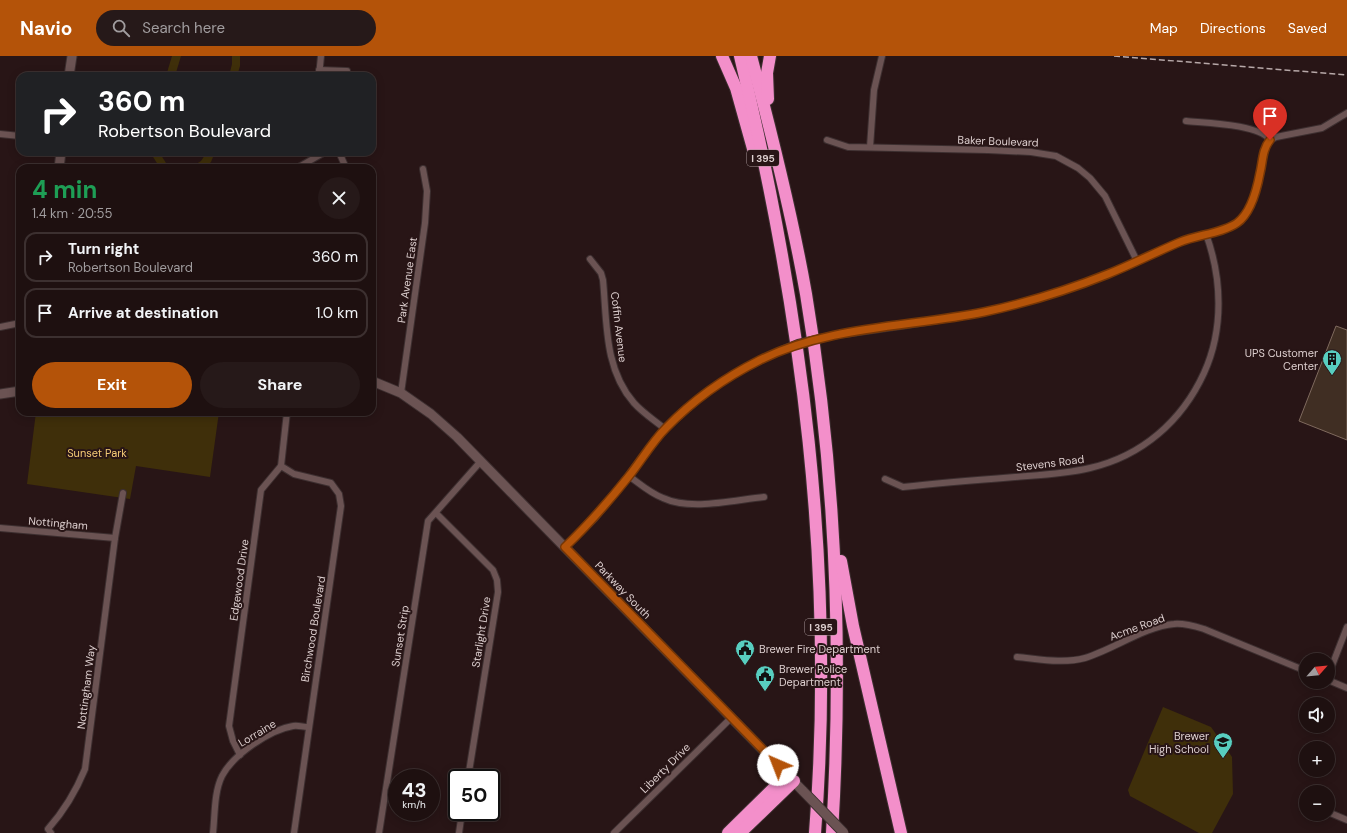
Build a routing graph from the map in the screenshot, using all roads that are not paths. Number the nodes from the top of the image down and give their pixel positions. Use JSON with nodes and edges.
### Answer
{"nodes":[{"id":1,"x":72,"y":56,"type":"edge"},
{"id":2,"x":321,"y":56,"type":"edge"},
{"id":3,"x":722,"y":56,"type":"edge"},
{"id":4,"x":740,"y":56,"type":"edge"},
{"id":5,"x":751,"y":56,"type":"edge"},
{"id":6,"x":770,"y":56,"type":"edge"},
{"id":7,"x":882,"y":56,"type":"edge"},
{"id":8,"x":348,"y":71,"type":"dead end"},
{"id":9,"x":70,"y":72,"type":"edge"},
{"id":10,"x":319,"y":72,"type":"edge"},
{"id":11,"x":334,"y":72,"type":"edge"},
{"id":12,"x":1347,"y":113,"type":"edge"},
{"id":13,"x":1186,"y":121,"type":"dead end"},
{"id":14,"x":0,"y":134,"type":"edge"},
{"id":15,"x":16,"y":136,"type":"edge"},
{"id":16,"x":827,"y":140,"type":"dead end"},
{"id":17,"x":1270,"y":140,"type":"junction"},
{"id":18,"x":870,"y":147,"type":"junction"},
{"id":19,"x":318,"y":156,"type":"edge"},
{"id":20,"x":777,"y":157,"type":"junction"},
{"id":21,"x":304,"y":164,"type":"edge"},
{"id":22,"x":423,"y":169,"type":"dead end"},
{"id":23,"x":1206,"y":234,"type":"junction"},
{"id":24,"x":590,"y":259,"type":"dead end"},
{"id":25,"x":784,"y":261,"type":"junction"},
{"id":26,"x":1137,"y":262,"type":"junction"},
{"id":27,"x":16,"y":324,"type":"edge"},
{"id":28,"x":0,"y":326,"type":"edge"},
{"id":29,"x":376,"y":383,"type":"edge"},
{"id":30,"x":16,"y":392,"type":"edge"},
{"id":31,"x":401,"y":393,"type":"junction"},
{"id":32,"x":0,"y":394,"type":"edge"},
{"id":33,"x":286,"y":416,"type":"edge"},
{"id":34,"x":665,"y":428,"type":"junction"},
{"id":35,"x":481,"y":461,"type":"junction"},
{"id":36,"x":828,"y":461,"type":"junction"},
{"id":37,"x":280,"y":466,"type":"junction"},
{"id":38,"x":629,"y":476,"type":"junction"},
{"id":39,"x":885,"y":479,"type":"dead end"},
{"id":40,"x":123,"y":493,"type":"dead end"},
{"id":41,"x":764,"y":497,"type":"dead end"},
{"id":42,"x":436,"y":513,"type":"junction"},
{"id":43,"x":0,"y":528,"type":"edge"},
{"id":44,"x":115,"y":538,"type":"junction"},
{"id":45,"x":565,"y":547,"type":"junction"},
{"id":46,"x":1347,"y":627,"type":"edge"},
{"id":47,"x":1017,"y":657,"type":"dead end"},
{"id":48,"x":1335,"y":658,"type":"edge"},
{"id":49,"x":1299,"y":668,"type":"edge"},
{"id":50,"x":1335,"y":683,"type":"edge"},
{"id":51,"x":1347,"y":688,"type":"edge"},
{"id":52,"x":731,"y":718,"type":"junction"},
{"id":53,"x":308,"y":727,"type":"junction"},
{"id":54,"x":240,"y":755,"type":"junction"},
{"id":55,"x":469,"y":769,"type":"edge"},
{"id":56,"x":790,"y":778,"type":"junction"},
{"id":57,"x":1335,"y":815,"type":"edge"},
{"id":58,"x":1347,"y":820,"type":"edge"},
{"id":59,"x":461,"y":821,"type":"edge"},
{"id":60,"x":50,"y":831,"type":"edge"},
{"id":61,"x":815,"y":832,"type":"edge"},
{"id":62,"x":213,"y":833,"type":"edge"},
{"id":63,"x":294,"y":833,"type":"edge"},
{"id":64,"x":379,"y":833,"type":"edge"},
{"id":65,"x":459,"y":833,"type":"edge"},
{"id":66,"x":614,"y":833,"type":"edge"},
{"id":67,"x":728,"y":833,"type":"edge"},
{"id":68,"x":740,"y":833,"type":"edge"},
{"id":69,"x":832,"y":833,"type":"edge"},
{"id":70,"x":844,"y":833,"type":"edge"},
{"id":71,"x":901,"y":833,"type":"edge"}],
"edges":[{"from":1,"to":9,"type":"main road"},
{"from":2,"to":10,"type":"street"},
{"from":3,"to":25,"type":"highway"},
{"from":4,"to":25,"type":"highway","number":"I 395"},
{"from":5,"to":20,"type":"highway","number":"I 395"},
{"from":6,"to":20,"type":"highway"},
{"from":7,"to":18,"type":"street"},
{"from":8,"to":11,"type":"street"},
{"from":12,"to":17,"type":"street"},
{"from":13,"to":17,"type":"street"},
{"from":14,"to":15,"type":"street"},
{"from":16,"to":18,"type":"street","name":"Baker Boulevard"},
{"from":17,"to":23,"type":"street"},
{"from":18,"to":26,"type":"street","name":"Baker Boulevard"},
{"from":19,"to":21,"type":"street"},
{"from":20,"to":36,"type":"highway","number":"I 395"},
{"from":22,"to":31,"type":"street","name":"Park Avenue East"},
{"from":23,"to":26,"type":"street"},
{"from":23,"to":39,"type":"street","name":"Stevens Road"},
{"from":24,"to":34,"type":"street","name":"Coffin Avenue"},
{"from":25,"to":61,"type":"highway","number":"I 395"},
{"from":26,"to":34,"type":"street","bridge":true},
{"from":27,"to":28,"type":"street"},
{"from":29,"to":31,"type":"main road","name":"Parkway South"},
{"from":30,"to":32,"type":"main road"},
{"from":31,"to":35,"type":"main road","name":"Parkway South"},
{"from":33,"to":37,"type":"street"},
{"from":34,"to":38,"type":"street"},
{"from":35,"to":42,"type":"street","name":"Sunset Strip"},
{"from":35,"to":45,"type":"main road","name":"Parkway South"},
{"from":36,"to":69,"type":"highway","number":"I 395"},
{"from":36,"to":71,"type":"highway"},
{"from":37,"to":53,"type":"street","name":"Birchwood Boulevard"},
{"from":37,"to":54,"type":"street","name":"Edgewood Drive"},
{"from":38,"to":41,"type":"street"},
{"from":38,"to":45,"type":"street"},
{"from":40,"to":44,"type":"street","name":"Nottingham Way"},
{"from":42,"to":55,"type":"street","name":"Starlight Drive"},
{"from":42,"to":64,"type":"street","name":"Sunset Strip"},
{"from":43,"to":44,"type":"street","name":"Nottingham"},
{"from":44,"to":60,"type":"street","name":"Nottingham Way"},
{"from":45,"to":52,"type":"main road","name":"Parkway South"},
{"from":46,"to":48,"type":"street"},
{"from":47,"to":49,"type":"street","name":"Acme Road"},
{"from":50,"to":51,"type":"street"},
{"from":52,"to":56,"type":"main road","name":"Parkway South"},
{"from":52,"to":66,"type":"street","name":"Liberty Drive"},
{"from":53,"to":54,"type":"street","name":"Lorraine"},
{"from":53,"to":63,"type":"street","name":"Birchwood Boulevard"},
{"from":54,"to":62,"type":"street","name":"Lorraine"},
{"from":56,"to":67,"type":"highway"},
{"from":56,"to":68,"type":"highway"},
{"from":56,"to":70,"type":"main road","name":"Parkway South","bridge":true},
{"from":57,"to":58,"type":"street"},
{"from":59,"to":65,"type":"street"}]}
